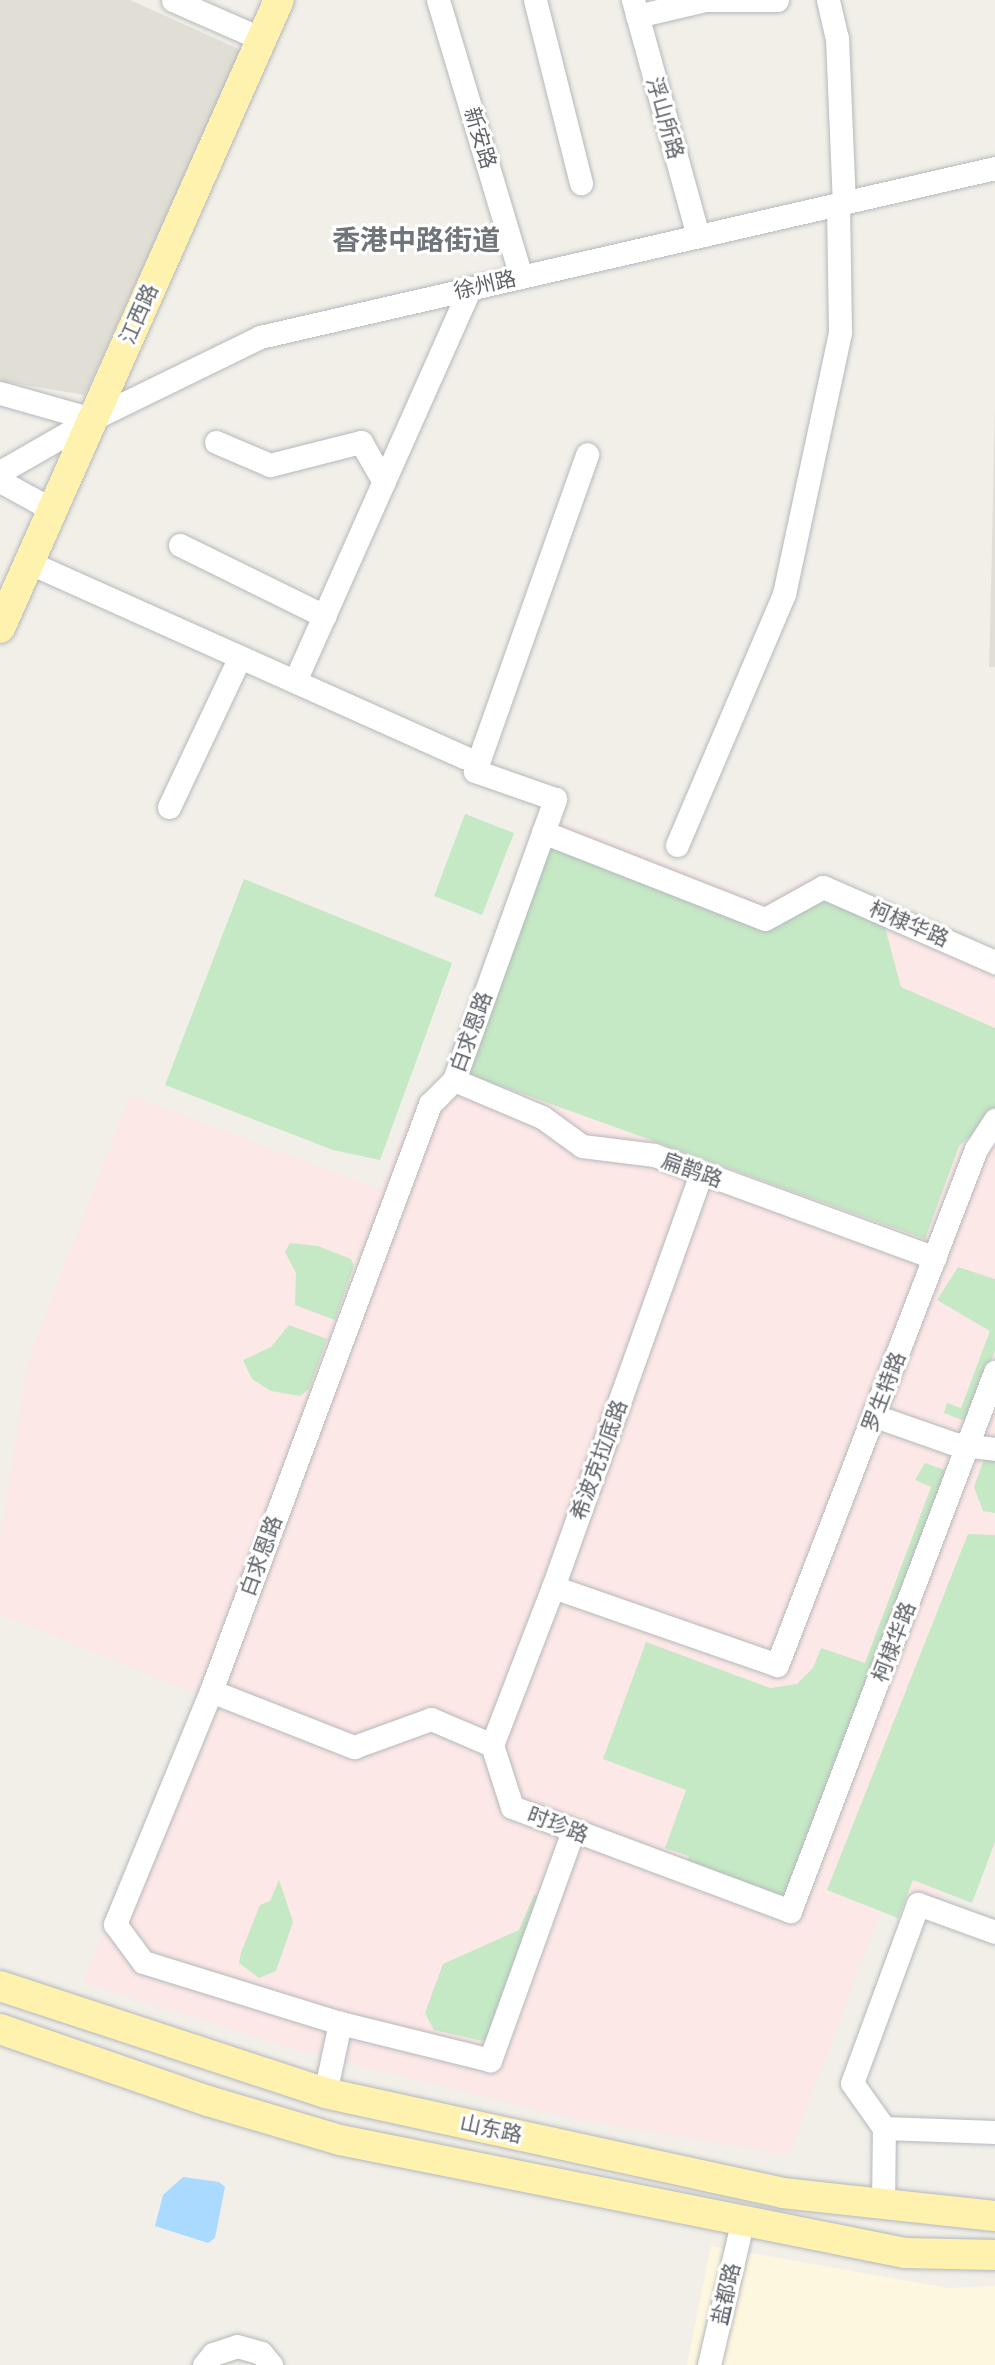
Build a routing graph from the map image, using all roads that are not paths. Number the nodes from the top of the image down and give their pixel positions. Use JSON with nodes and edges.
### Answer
{"nodes":[{"id":1,"x":173,"y":0,"type":"edge"},
{"id":2,"x":279,"y":0,"type":"edge"},
{"id":3,"x":438,"y":0,"type":"edge"},
{"id":4,"x":535,"y":0,"type":"edge"},
{"id":5,"x":708,"y":0,"type":"edge"},
{"id":6,"x":777,"y":0,"type":"edge"},
{"id":7,"x":828,"y":0,"type":"edge"},
{"id":8,"x":635,"y":8,"type":"edge"},
{"id":9,"x":262,"y":39,"type":"junction"},
{"id":10,"x":995,"y":168,"type":"edge"},
{"id":11,"x":581,"y":183,"type":"dead end"},
{"id":12,"x":841,"y":204,"type":"junction"},
{"id":13,"x":698,"y":236,"type":"junction"},
{"id":14,"x":521,"y":277,"type":"junction"},
{"id":15,"x":470,"y":288,"type":"junction"},
{"id":16,"x":0,"y":393,"type":"edge"},
{"id":17,"x":92,"y":419,"type":"junction"},
{"id":18,"x":216,"y":442,"type":"dead end"},
{"id":19,"x":587,"y":454,"type":"dead end"},
{"id":20,"x":0,"y":472,"type":"edge"},
{"id":21,"x":0,"y":481,"type":"edge"},
{"id":22,"x":384,"y":482,"type":"junction"},
{"id":23,"x":51,"y":509,"type":"junction"},
{"id":24,"x":180,"y":545,"type":"dead end"},
{"id":25,"x":28,"y":562,"type":"junction"},
{"id":26,"x":324,"y":616,"type":"junction"},
{"id":27,"x":0,"y":628,"type":"edge"},
{"id":28,"x":240,"y":657,"type":"junction"},
{"id":29,"x":295,"y":681,"type":"junction"},
{"id":30,"x":464,"y":757,"type":"dead end"},
{"id":31,"x":169,"y":807,"type":"dead end"},
{"id":32,"x":543,"y":832,"type":"junction"},
{"id":33,"x":677,"y":845,"type":"dead end"},
{"id":34,"x":995,"y":961,"type":"edge"},
{"id":35,"x":454,"y":1080,"type":"junction"},
{"id":36,"x":995,"y":1120,"type":"edge"},
{"id":37,"x":701,"y":1173,"type":"junction"},
{"id":38,"x":935,"y":1258,"type":"junction"},
{"id":39,"x":995,"y":1372,"type":"edge"},
{"id":40,"x":875,"y":1416,"type":"junction"},
{"id":41,"x":968,"y":1444,"type":"junction"},
{"id":42,"x":995,"y":1450,"type":"edge"},
{"id":43,"x":553,"y":1587,"type":"junction"},
{"id":44,"x":211,"y":1691,"type":"junction"},
{"id":45,"x":492,"y":1745,"type":"junction"},
{"id":46,"x":573,"y":1830,"type":"junction"},
{"id":47,"x":790,"y":1912,"type":"joint"},
{"id":48,"x":995,"y":1932,"type":"edge"},
{"id":49,"x":0,"y":1986,"type":"edge"},
{"id":50,"x":340,"y":2023,"type":"junction"},
{"id":51,"x":0,"y":2029,"type":"edge"},
{"id":52,"x":325,"y":2093,"type":"junction"},
{"id":53,"x":884,"y":2128,"type":"junction"},
{"id":54,"x":995,"y":2132,"type":"edge"},
{"id":55,"x":883,"y":2206,"type":"junction"},
{"id":56,"x":995,"y":2216,"type":"edge"},
{"id":57,"x":742,"y":2223,"type":"junction"},
{"id":58,"x":995,"y":2255,"type":"edge"},
{"id":59,"x":204,"y":2365,"type":"edge"},
{"id":60,"x":271,"y":2365,"type":"edge"},
{"id":61,"x":709,"y":2365,"type":"edge"}],
"edges":[{"from":1,"to":9,"type":"street"},
{"from":2,"to":9,"type":"main road","name":"江西路"},
{"from":3,"to":14,"type":"street","name":"新安路"},
{"from":4,"to":11,"type":"street"},
{"from":5,"to":6,"type":"street"},
{"from":5,"to":8,"type":"street"},
{"from":7,"to":12,"type":"street"},
{"from":8,"to":13,"type":"street","name":"浮山所路"},
{"from":9,"to":17,"type":"main road","name":"江西路"},
{"from":10,"to":12,"type":"street","name":"徐州路"},
{"from":12,"to":13,"type":"street","name":"徐州路"},
{"from":12,"to":33,"type":"street"},
{"from":13,"to":14,"type":"street","name":"徐州路"},
{"from":14,"to":15,"type":"street","name":"徐州路"},
{"from":15,"to":17,"type":"street","name":"徐州路"},
{"from":15,"to":22,"type":"street"},
{"from":16,"to":17,"type":"street"},
{"from":17,"to":20,"type":"street","name":"徐州路"},
{"from":17,"to":23,"type":"main road","name":"江西路"},
{"from":18,"to":22,"type":"street"},
{"from":19,"to":32,"type":"street","name":"白求恩路"},
{"from":21,"to":23,"type":"street"},
{"from":22,"to":26,"type":"street"},
{"from":23,"to":25,"type":"main road","name":"江西路"},
{"from":24,"to":26,"type":"street"},
{"from":25,"to":27,"type":"main road","name":"江西路"},
{"from":25,"to":28,"type":"street"},
{"from":26,"to":29,"type":"street"},
{"from":28,"to":29,"type":"street"},
{"from":28,"to":31,"type":"street"},
{"from":29,"to":30,"type":"street"},
{"from":32,"to":34,"type":"street","name":"柯棣华路"},
{"from":32,"to":35,"type":"street","name":"白求恩路"},
{"from":35,"to":37,"type":"street","name":"扁鹊路"},
{"from":35,"to":44,"type":"street","name":"白求恩路"},
{"from":36,"to":38,"type":"street","name":"罗生特路"},
{"from":37,"to":38,"type":"street","name":"扁鹊路"},
{"from":37,"to":43,"type":"street","name":"希波克拉底路"},
{"from":38,"to":40,"type":"street","name":"罗生特路"},
{"from":39,"to":41,"type":"street","name":"柯棣华路"},
{"from":40,"to":41,"type":"street"},
{"from":40,"to":43,"type":"street","name":"罗生特路"},
{"from":41,"to":42,"type":"street"},
{"from":41,"to":47,"type":"street","name":"柯棣华路"},
{"from":43,"to":45,"type":"street","name":"希波克拉底路"},
{"from":44,"to":45,"type":"street"},
{"from":44,"to":50,"type":"street","name":"白求恩路"},
{"from":45,"to":46,"type":"street","name":"时珍路"},
{"from":46,"to":47,"type":"street","name":"时珍路"},
{"from":46,"to":50,"type":"street"},
{"from":48,"to":53,"type":"street"},
{"from":49,"to":52,"type":"main road","name":"山东路"},
{"from":50,"to":52,"type":"street"},
{"from":51,"to":57,"type":"main road","name":"山东路"},
{"from":52,"to":55,"type":"main road","name":"山东路"},
{"from":53,"to":54,"type":"street"},
{"from":53,"to":55,"type":"street"},
{"from":55,"to":56,"type":"main road","name":"山东路"},
{"from":57,"to":58,"type":"main road","name":"山东路"},
{"from":57,"to":61,"type":"street","name":"盐都路"},
{"from":59,"to":60,"type":"street"}]}
